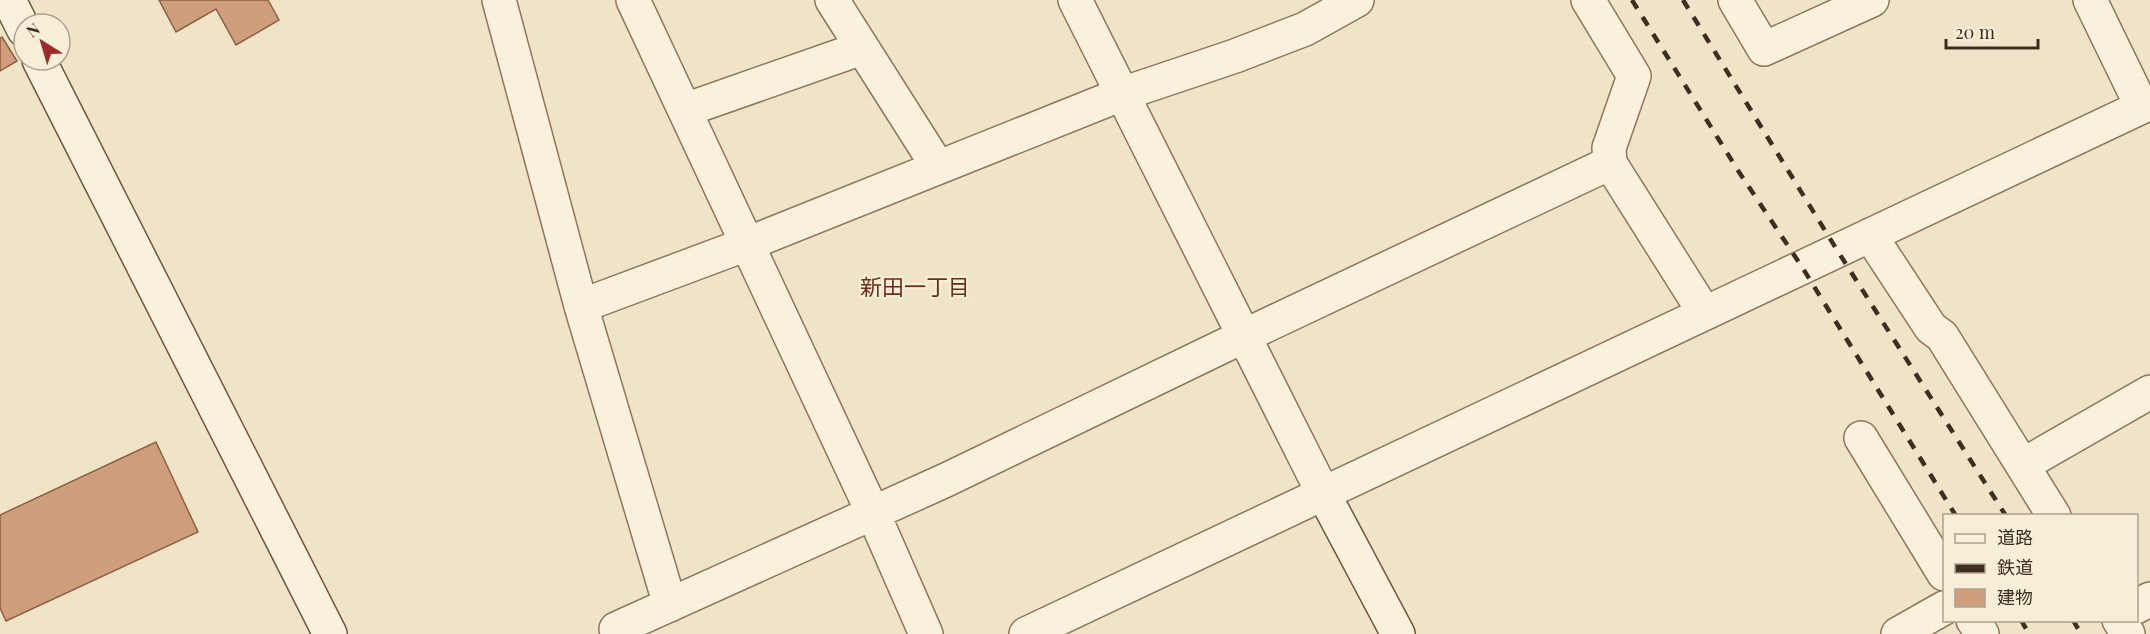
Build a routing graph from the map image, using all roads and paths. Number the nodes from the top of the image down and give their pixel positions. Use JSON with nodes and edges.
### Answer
{"nodes":[{"id":1,"x":500,"y":0,"type":"edge"},
{"id":2,"x":633,"y":0,"type":"edge"},
{"id":3,"x":832,"y":0,"type":"edge"},
{"id":4,"x":1075,"y":0,"type":"edge"},
{"id":5,"x":1357,"y":0,"type":"edge"},
{"id":6,"x":1588,"y":0,"type":"edge"},
{"id":7,"x":1735,"y":0,"type":"edge"},
{"id":8,"x":1872,"y":0,"type":"edge"},
{"id":9,"x":2090,"y":0,"type":"edge"},
{"id":10,"x":862,"y":48,"type":"junction"},
{"id":11,"x":45,"y":72,"type":"edge"},
{"id":12,"x":1122,"y":93,"type":"junction"},
{"id":13,"x":2146,"y":105,"type":"edge"},
{"id":14,"x":685,"y":110,"type":"junction"},
{"id":15,"x":1610,"y":163,"type":"junction"},
{"id":16,"x":938,"y":167,"type":"junction"},
{"id":17,"x":1870,"y":234,"type":"junction"},
{"id":18,"x":747,"y":244,"type":"junction"},
{"id":19,"x":581,"y":306,"type":"junction"},
{"id":20,"x":1704,"y":312,"type":"junction"},
{"id":21,"x":1244,"y":336,"type":"junction"},
{"id":22,"x":2150,"y":392,"type":"edge"},
{"id":23,"x":1861,"y":438,"type":"dead end"},
{"id":24,"x":2023,"y":465,"type":"junction"},
{"id":25,"x":1323,"y":493,"type":"junction"},
{"id":26,"x":873,"y":513,"type":"junction"},
{"id":27,"x":2053,"y":514,"type":"edge"},
{"id":28,"x":1943,"y":572,"type":"edge"},
{"id":29,"x":670,"y":605,"type":"junction"},
{"id":30,"x":1943,"y":609,"type":"edge"},
{"id":31,"x":616,"y":629,"type":"dead end"},
{"id":32,"x":1038,"y":631,"type":"edge"},
{"id":33,"x":330,"y":634,"type":"edge"},
{"id":34,"x":926,"y":634,"type":"edge"},
{"id":35,"x":1398,"y":634,"type":"edge"},
{"id":36,"x":1898,"y":634,"type":"edge"}],
"edges":[{"from":1,"to":19,"type":"street"},
{"from":2,"to":14,"type":"street"},
{"from":3,"to":10,"type":"street"},
{"from":4,"to":12,"type":"street"},
{"from":5,"to":12,"type":"street"},
{"from":6,"to":15,"type":"street"},
{"from":7,"to":8,"type":"street"},
{"from":9,"to":13,"type":"street"},
{"from":10,"to":14,"type":"street"},
{"from":10,"to":16,"type":"street"},
{"from":11,"to":33,"type":"street"},
{"from":12,"to":16,"type":"street"},
{"from":12,"to":21,"type":"street"},
{"from":13,"to":17,"type":"street"},
{"from":14,"to":18,"type":"street"},
{"from":15,"to":20,"type":"street"},
{"from":15,"to":21,"type":"street"},
{"from":16,"to":18,"type":"street"},
{"from":17,"to":20,"type":"street"},
{"from":17,"to":24,"type":"street"},
{"from":18,"to":19,"type":"street"},
{"from":18,"to":26,"type":"street"},
{"from":19,"to":29,"type":"street"},
{"from":20,"to":25,"type":"street"},
{"from":21,"to":25,"type":"street"},
{"from":21,"to":26,"type":"street"},
{"from":22,"to":24,"type":"street"},
{"from":23,"to":28,"type":"street"},
{"from":24,"to":27,"type":"street"},
{"from":25,"to":32,"type":"street"},
{"from":25,"to":35,"type":"street"},
{"from":26,"to":29,"type":"street"},
{"from":26,"to":34,"type":"street"},
{"from":29,"to":31,"type":"street"},
{"from":30,"to":36,"type":"street"}]}
